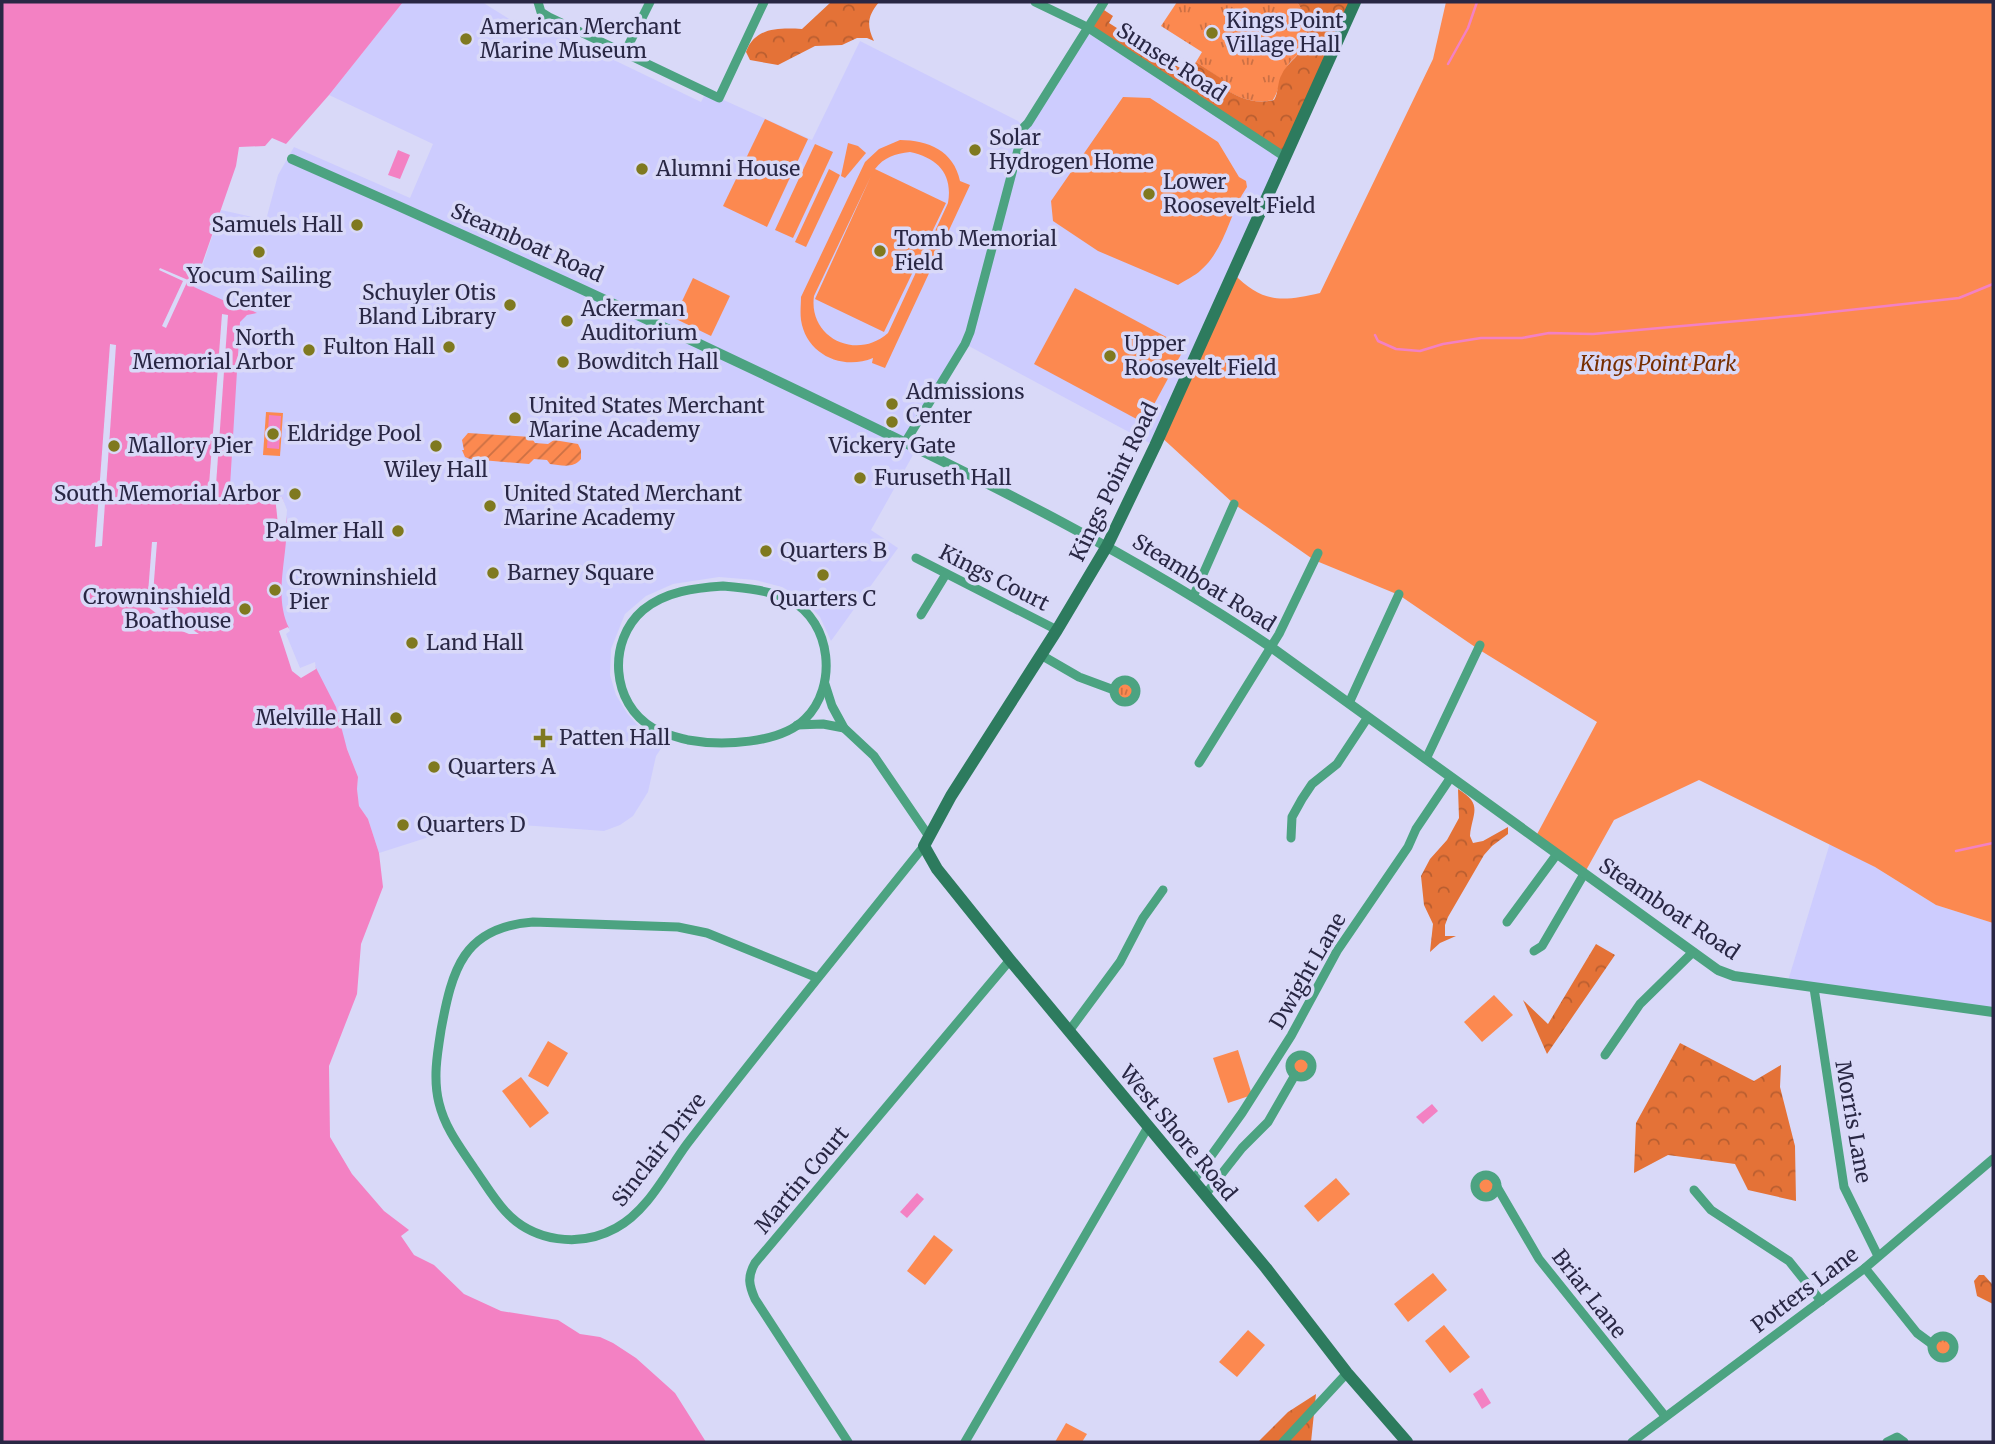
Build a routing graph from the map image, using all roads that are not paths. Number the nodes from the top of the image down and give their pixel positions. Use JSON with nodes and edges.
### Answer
{"nodes":[{"id":1,"x":538,"y":2,"type":"edge"},
{"id":2,"x":650,"y":2,"type":"edge"},
{"id":3,"x":764,"y":2,"type":"edge"},
{"id":4,"x":1035,"y":2,"type":"edge"},
{"id":5,"x":1104,"y":2,"type":"edge"},
{"id":6,"x":1355,"y":2,"type":"edge"},
{"id":7,"x":1087,"y":27,"type":"junction"},
{"id":8,"x":624,"y":54,"type":"junction"},
{"id":9,"x":1285,"y":157,"type":"junction"},
{"id":10,"x":292,"y":159,"type":"dead end"},
{"id":11,"x":905,"y":441,"type":"junction"},
{"id":12,"x":1234,"y":504,"type":"dead end"},
{"id":13,"x":1107,"y":546,"type":"junction"},
{"id":14,"x":1318,"y":553,"type":"dead end"},
{"id":15,"x":916,"y":558,"type":"dead end"},
{"id":16,"x":946,"y":574,"type":"junction"},
{"id":17,"x":1399,"y":594,"type":"dead end"},
{"id":18,"x":1193,"y":597,"type":"junction"},
{"id":19,"x":921,"y":615,"type":"dead end"},
{"id":20,"x":1057,"y":630,"type":"junction"},
{"id":21,"x":1480,"y":645,"type":"dead end"},
{"id":22,"x":1271,"y":647,"type":"junction"},
{"id":23,"x":1041,"y":655,"type":"junction"},
{"id":24,"x":825,"y":684,"type":"junction"},
{"id":25,"x":1114,"y":690,"type":"dead end"},
{"id":26,"x":1349,"y":703,"type":"junction"},
{"id":27,"x":1368,"y":717,"type":"junction"},
{"id":28,"x":797,"y":725,"type":"junction"},
{"id":29,"x":844,"y":728,"type":"junction"},
{"id":30,"x":1426,"y":759,"type":"junction"},
{"id":31,"x":1199,"y":763,"type":"dead end"},
{"id":32,"x":1451,"y":777,"type":"junction"},
{"id":33,"x":1291,"y":838,"type":"dead end"},
{"id":34,"x":926,"y":840,"type":"junction"},
{"id":35,"x":1557,"y":854,"type":"junction"},
{"id":36,"x":1584,"y":874,"type":"junction"},
{"id":37,"x":1163,"y":890,"type":"dead end"},
{"id":38,"x":1507,"y":922,"type":"dead end"},
{"id":39,"x":1534,"y":951,"type":"dead end"},
{"id":40,"x":1692,"y":952,"type":"junction"},
{"id":41,"x":1010,"y":960,"type":"junction"},
{"id":42,"x":818,"y":978,"type":"junction"},
{"id":43,"x":1814,"y":988,"type":"junction"},
{"id":44,"x":1993,"y":1012,"type":"edge"},
{"id":45,"x":1069,"y":1031,"type":"junction"},
{"id":46,"x":1605,"y":1055,"type":"dead end"},
{"id":47,"x":1295,"y":1075,"type":"dead end"},
{"id":48,"x":1148,"y":1127,"type":"junction"},
{"id":49,"x":1993,"y":1159,"type":"edge"},
{"id":50,"x":1193,"y":1181,"type":"junction"},
{"id":51,"x":1497,"y":1187,"type":"dead end"},
{"id":52,"x":1694,"y":1190,"type":"dead end"},
{"id":53,"x":1205,"y":1195,"type":"junction"},
{"id":54,"x":1878,"y":1256,"type":"junction"},
{"id":55,"x":1865,"y":1268,"type":"junction"},
{"id":56,"x":1821,"y":1301,"type":"junction"},
{"id":57,"x":1932,"y":1343,"type":"dead end"},
{"id":58,"x":1348,"y":1373,"type":"junction"},
{"id":59,"x":1665,"y":1416,"type":"junction"},
{"id":60,"x":848,"y":1442,"type":"edge"},
{"id":61,"x":965,"y":1442,"type":"edge"},
{"id":62,"x":1283,"y":1442,"type":"edge"},
{"id":63,"x":1407,"y":1442,"type":"edge"},
{"id":64,"x":1632,"y":1442,"type":"edge"},
{"id":65,"x":1887,"y":1442,"type":"edge"},
{"id":66,"x":1904,"y":1442,"type":"edge"}],
"edges":[{"from":1,"to":8,"type":"street"},
{"from":2,"to":8,"type":"street"},
{"from":3,"to":8,"type":"street"},
{"from":4,"to":7,"type":"street","name":"Sunset Road"},
{"from":5,"to":7,"type":"street"},
{"from":6,"to":9,"type":"main road","name":"Kings Point Road"},
{"from":7,"to":9,"type":"street","name":"Sunset Road"},
{"from":7,"to":11,"type":"street"},
{"from":9,"to":13,"type":"main road","name":"Kings Point Road"},
{"from":10,"to":11,"type":"street","name":"Steamboat Road"},
{"from":11,"to":13,"type":"street","name":"Steamboat Road"},
{"from":12,"to":18,"type":"street"},
{"from":13,"to":18,"type":"street","name":"Steamboat Road"},
{"from":13,"to":20,"type":"main road","name":"Kings Point Road"},
{"from":14,"to":22,"type":"street"},
{"from":15,"to":16,"type":"street","name":"Kings Court"},
{"from":16,"to":19,"type":"street"},
{"from":16,"to":20,"type":"street","name":"Kings Court"},
{"from":17,"to":26,"type":"street"},
{"from":18,"to":22,"type":"street","name":"Steamboat Road"},
{"from":20,"to":23,"type":"main road","name":"Kings Point Road"},
{"from":21,"to":30,"type":"street"},
{"from":22,"to":26,"type":"street","name":"Steamboat Road"},
{"from":22,"to":31,"type":"street"},
{"from":23,"to":25,"type":"street"},
{"from":23,"to":34,"type":"main road","name":"Kings Point Road"},
{"from":24,"to":28,"type":"street"},
{"from":24,"to":28,"type":"street"},
{"from":24,"to":29,"type":"street"},
{"from":26,"to":27,"type":"street","name":"Steamboat Road"},
{"from":27,"to":30,"type":"street","name":"Steamboat Road"},
{"from":27,"to":33,"type":"street"},
{"from":28,"to":29,"type":"street"},
{"from":29,"to":34,"type":"street"},
{"from":30,"to":32,"type":"street","name":"Steamboat Road"},
{"from":32,"to":35,"type":"street","name":"Steamboat Road"},
{"from":32,"to":50,"type":"street","name":"Dwight Lane"},
{"from":34,"to":41,"type":"main road","name":"West Shore Road"},
{"from":34,"to":42,"type":"street","name":"Sinclair Drive"},
{"from":35,"to":36,"type":"street","name":"Steamboat Road"},
{"from":35,"to":38,"type":"street"},
{"from":36,"to":39,"type":"street"},
{"from":36,"to":40,"type":"street","name":"Steamboat Road"},
{"from":37,"to":45,"type":"street"},
{"from":40,"to":43,"type":"street","name":"Steamboat Road"},
{"from":40,"to":46,"type":"street"},
{"from":41,"to":45,"type":"main road","name":"West Shore Road"},
{"from":41,"to":60,"type":"street","name":"Martin Court"},
{"from":42,"to":42,"type":"street","name":"Sinclair Drive"},
{"from":43,"to":44,"type":"street","name":"Steamboat Road"},
{"from":43,"to":54,"type":"street","name":"Morris Lane"},
{"from":45,"to":48,"type":"main road","name":"West Shore Road"},
{"from":47,"to":53,"type":"street"},
{"from":48,"to":50,"type":"main road","name":"West Shore Road"},
{"from":48,"to":61,"type":"street"},
{"from":49,"to":54,"type":"street","name":"Potters Lane"},
{"from":50,"to":53,"type":"main road","name":"West Shore Road"},
{"from":51,"to":59,"type":"street","name":"Briar Lane"},
{"from":52,"to":56,"type":"street"},
{"from":53,"to":58,"type":"main road","name":"West Shore Road"},
{"from":54,"to":55,"type":"street","name":"Potters Lane"},
{"from":55,"to":56,"type":"street","name":"Potters Lane"},
{"from":55,"to":57,"type":"street"},
{"from":56,"to":59,"type":"street","name":"Potters Lane"},
{"from":58,"to":62,"type":"street"},
{"from":58,"to":63,"type":"main road","name":"West Shore Road"},
{"from":59,"to":64,"type":"street","name":"Potters Lane"},
{"from":65,"to":66,"type":"street"}]}
